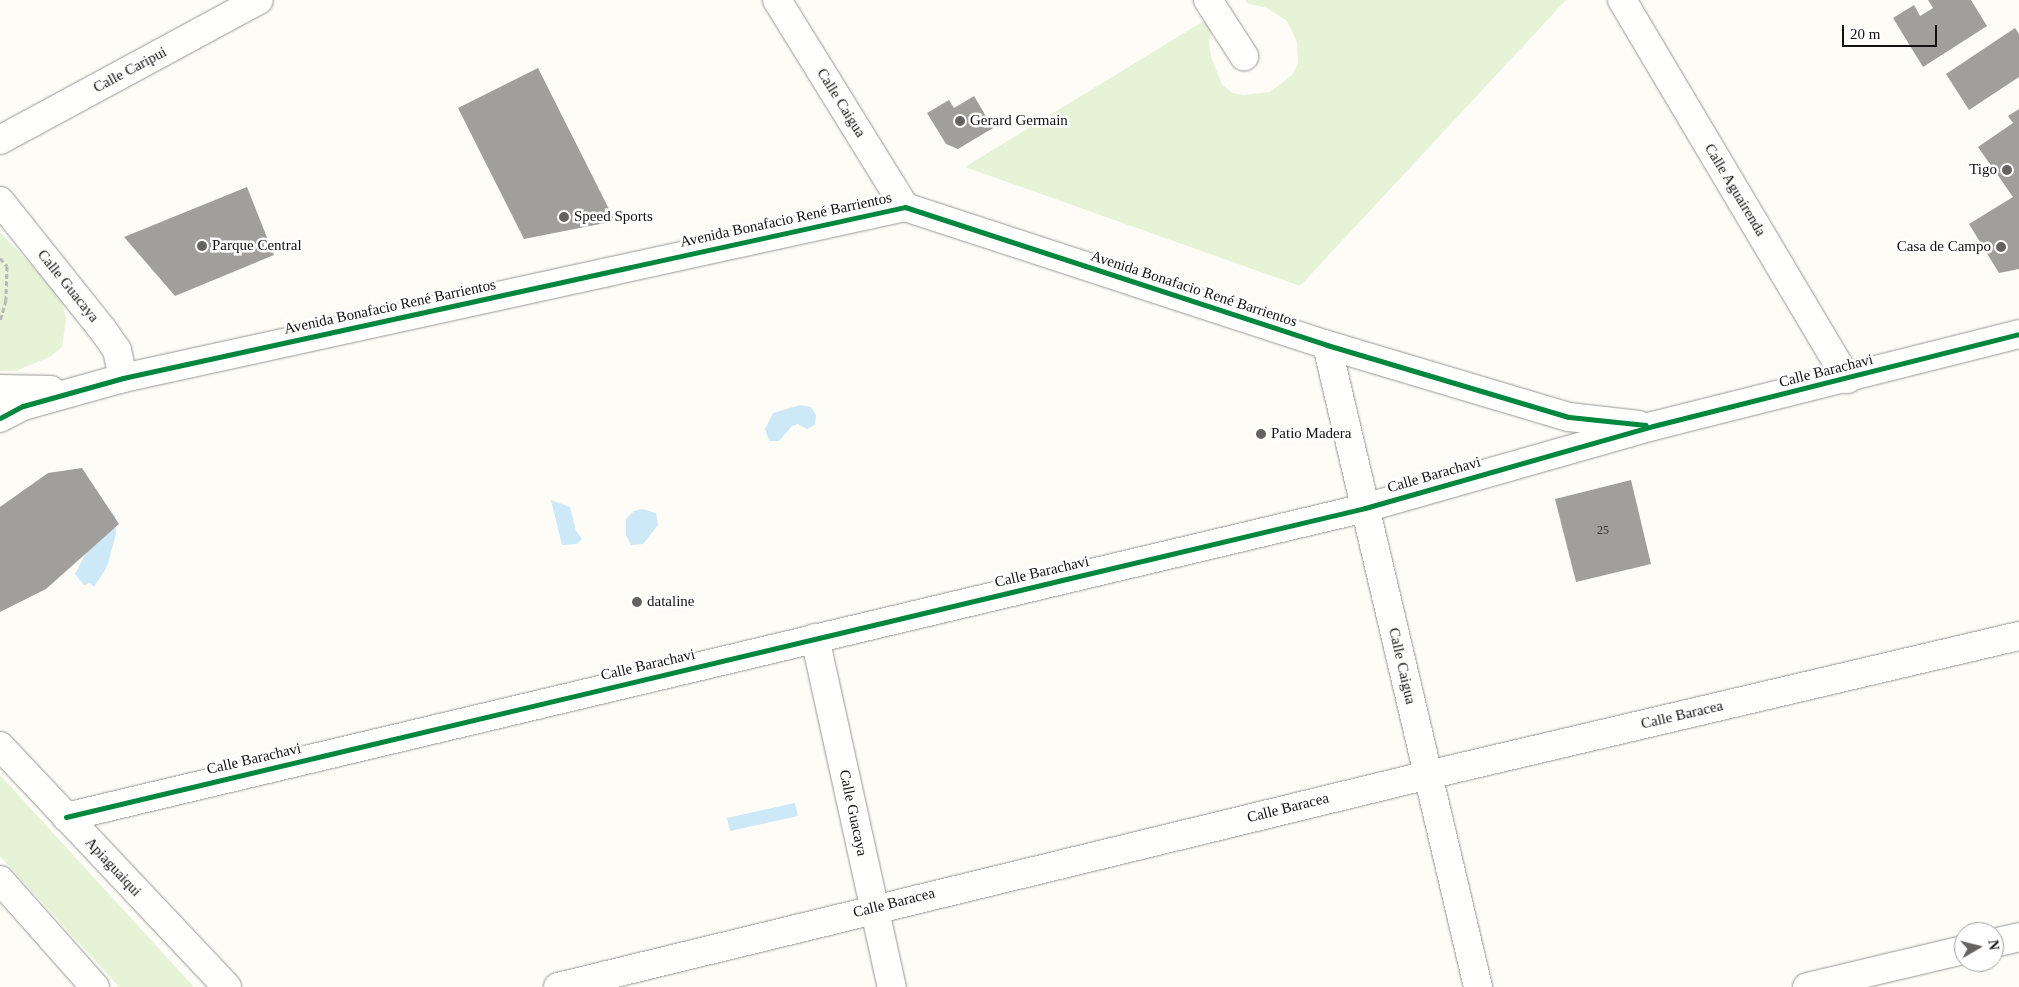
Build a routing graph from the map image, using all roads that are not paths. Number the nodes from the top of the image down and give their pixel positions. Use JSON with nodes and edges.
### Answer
{"nodes":[{"id":1,"x":259,"y":0,"type":"edge"},
{"id":2,"x":777,"y":0,"type":"edge"},
{"id":3,"x":1208,"y":0,"type":"edge"},
{"id":4,"x":1622,"y":0,"type":"edge"},
{"id":5,"x":1244,"y":56,"type":"dead end"},
{"id":6,"x":0,"y":140,"type":"edge"},
{"id":7,"x":0,"y":201,"type":"edge"},
{"id":8,"x":905,"y":207,"type":"junction"},
{"id":9,"x":2019,"y":334,"type":"edge"},
{"id":10,"x":1326,"y":345,"type":"junction"},
{"id":11,"x":123,"y":378,"type":"junction"},
{"id":12,"x":1847,"y":379,"type":"junction"},
{"id":13,"x":0,"y":389,"type":"edge"},
{"id":14,"x":72,"y":391,"type":"junction"},
{"id":15,"x":0,"y":418,"type":"edge"},
{"id":16,"x":1653,"y":426,"type":"junction"},
{"id":17,"x":1365,"y":508,"type":"junction"},
{"id":18,"x":2019,"y":636,"type":"edge"},
{"id":19,"x":815,"y":638,"type":"junction"},
{"id":20,"x":0,"y":746,"type":"edge"},
{"id":21,"x":1428,"y":775,"type":"junction"},
{"id":22,"x":66,"y":816,"type":"junction"},
{"id":23,"x":0,"y":880,"type":"edge"},
{"id":24,"x":874,"y":908,"type":"junction"},
{"id":25,"x":2019,"y":937,"type":"edge"},
{"id":26,"x":2004,"y":941,"type":"edge"},
{"id":27,"x":1954,"y":952,"type":"edge"},
{"id":28,"x":95,"y":987,"type":"edge"},
{"id":29,"x":227,"y":987,"type":"edge"},
{"id":30,"x":558,"y":987,"type":"edge"},
{"id":31,"x":892,"y":987,"type":"edge"},
{"id":32,"x":1478,"y":987,"type":"edge"},
{"id":33,"x":1808,"y":987,"type":"edge"}],
"edges":[{"from":1,"to":6,"type":"street","name":"Calle Caripui"},
{"from":2,"to":8,"type":"street","name":"Calle Caigua"},
{"from":3,"to":5,"type":"street"},
{"from":4,"to":12,"type":"street","name":"Calle Aguairenda"},
{"from":7,"to":11,"type":"street","name":"Calle Guacaya"},
{"from":8,"to":10,"type":"street","name":"Avenida Bonafacio René Barrientos"},
{"from":8,"to":11,"type":"street","name":"Avenida Bonafacio René Barrientos"},
{"from":9,"to":12,"type":"street","name":"Calle Barachavi"},
{"from":10,"to":16,"type":"street","name":"Avenida Bonafacio René Barrientos"},
{"from":10,"to":17,"type":"street","name":"Calle Caigua"},
{"from":11,"to":14,"type":"street","name":"Avenida Bonafacio René Barrientos"},
{"from":12,"to":16,"type":"street","name":"Calle Barachavi"},
{"from":13,"to":14,"type":"street","name":"Avenida Bonafacio René Barrientos"},
{"from":14,"to":15,"type":"street","name":"Avenida Bonafacio René Barrientos"},
{"from":16,"to":17,"type":"street","name":"Calle Barachavi"},
{"from":17,"to":19,"type":"street","name":"Calle Barachavi"},
{"from":17,"to":21,"type":"street","name":"Calle Caigua"},
{"from":18,"to":21,"type":"street","name":"Calle Baracea"},
{"from":19,"to":22,"type":"street","name":"Calle Barachavi"},
{"from":19,"to":24,"type":"street","name":"Calle Guacaya"},
{"from":20,"to":22,"type":"street","name":"Apiaguaiqui"},
{"from":21,"to":24,"type":"street","name":"Calle Baracea"},
{"from":21,"to":32,"type":"street","name":"Calle Caigua"},
{"from":22,"to":29,"type":"street","name":"Apiaguaiqui"},
{"from":23,"to":28,"type":"street"},
{"from":24,"to":30,"type":"street","name":"Calle Baracea"},
{"from":24,"to":31,"type":"street","name":"Calle Guacaya"},
{"from":25,"to":26,"type":"street"},
{"from":27,"to":33,"type":"street"}]}
